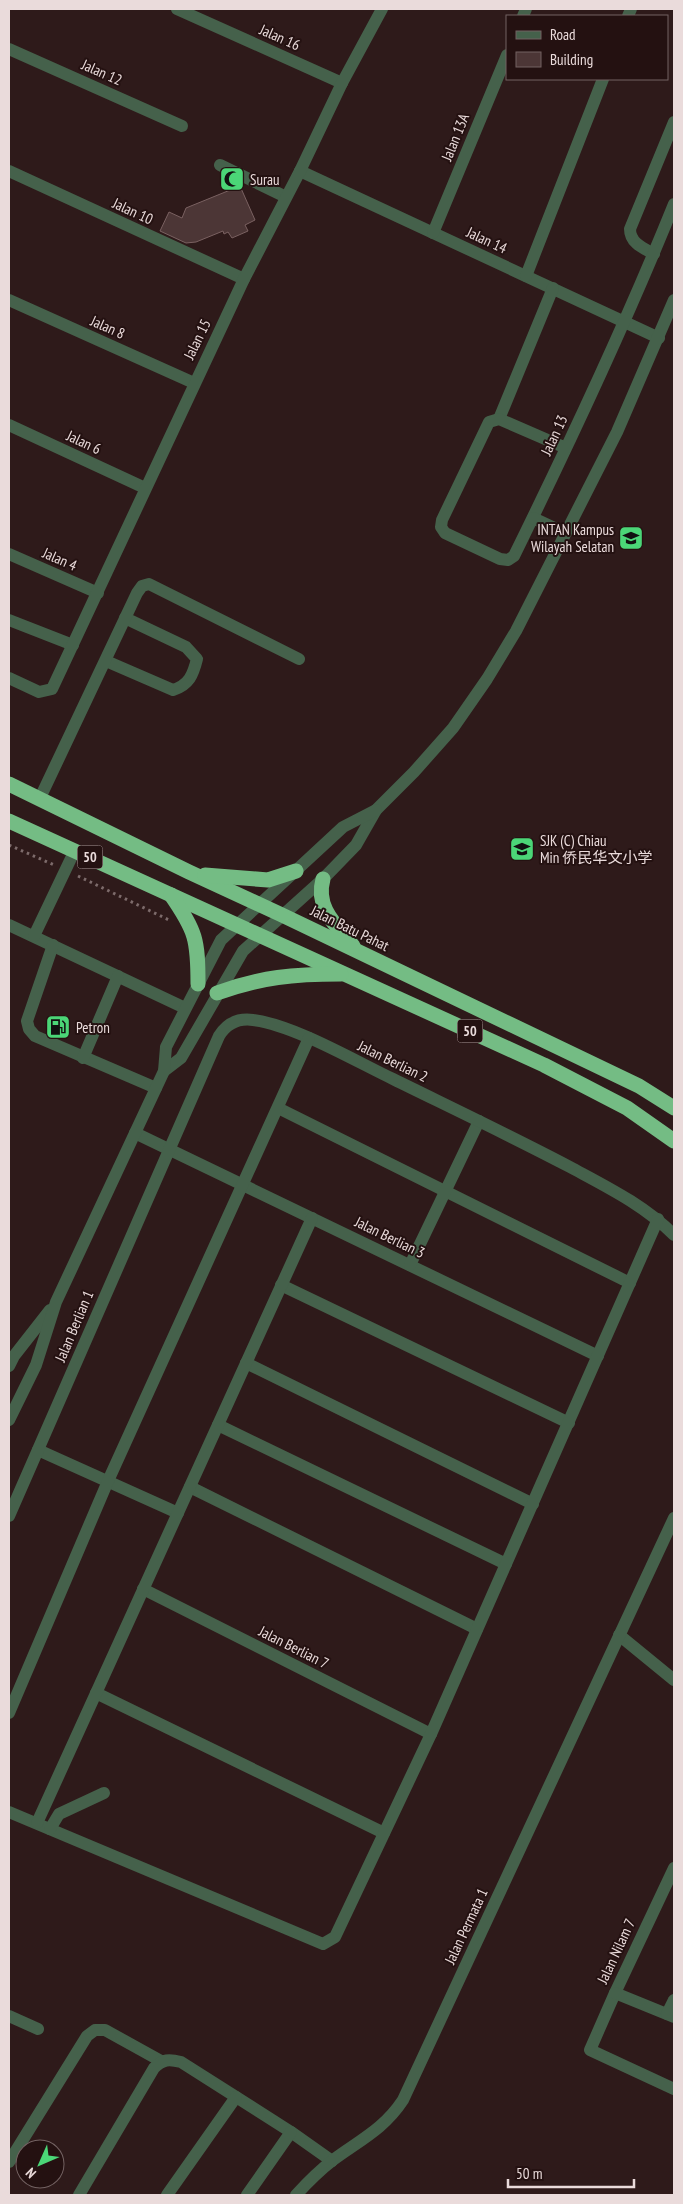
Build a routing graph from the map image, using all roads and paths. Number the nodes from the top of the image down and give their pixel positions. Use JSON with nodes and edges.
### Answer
{"nodes":[{"id":1,"x":177,"y":9,"type":"edge"},
{"id":2,"x":382,"y":9,"type":"edge"},
{"id":3,"x":9,"y":49,"type":"edge"},
{"id":4,"x":506,"y":57,"type":"edge"},
{"id":5,"x":603,"y":80,"type":"edge"},
{"id":6,"x":342,"y":83,"type":"junction"},
{"id":7,"x":674,"y":122,"type":"edge"},
{"id":8,"x":182,"y":126,"type":"dead end"},
{"id":9,"x":220,"y":165,"type":"dead end"},
{"id":10,"x":9,"y":171,"type":"edge"},
{"id":11,"x":300,"y":171,"type":"junction"},
{"id":12,"x":286,"y":198,"type":"junction"},
{"id":13,"x":674,"y":204,"type":"edge"},
{"id":14,"x":433,"y":233,"type":"junction"},
{"id":15,"x":654,"y":254,"type":"junction"},
{"id":16,"x":526,"y":276,"type":"junction"},
{"id":17,"x":244,"y":279,"type":"junction"},
{"id":18,"x":553,"y":288,"type":"junction"},
{"id":19,"x":9,"y":300,"type":"edge"},
{"id":20,"x":674,"y":300,"type":"edge"},
{"id":21,"x":625,"y":322,"type":"junction"},
{"id":22,"x":659,"y":338,"type":"junction"},
{"id":23,"x":194,"y":383,"type":"junction"},
{"id":24,"x":499,"y":420,"type":"junction"},
{"id":25,"x":9,"y":425,"type":"edge"},
{"id":26,"x":566,"y":448,"type":"junction"},
{"id":27,"x":145,"y":488,"type":"junction"},
{"id":28,"x":533,"y":518,"type":"junction"},
{"id":29,"x":565,"y":533,"type":"junction"},
{"id":30,"x":9,"y":554,"type":"edge"},
{"id":31,"x":98,"y":593,"type":"junction"},
{"id":32,"x":125,"y":618,"type":"junction"},
{"id":33,"x":9,"y":620,"type":"edge"},
{"id":34,"x":73,"y":645,"type":"junction"},
{"id":35,"x":299,"y":659,"type":"dead end"},
{"id":36,"x":106,"y":661,"type":"junction"},
{"id":37,"x":9,"y":678,"type":"edge"},
{"id":38,"x":9,"y":784,"type":"edge"},
{"id":39,"x":40,"y":798,"type":"junction"},
{"id":40,"x":376,"y":810,"type":"junction"},
{"id":41,"x":9,"y":821,"type":"edge"},
{"id":42,"x":9,"y":845,"type":"edge"},
{"id":43,"x":75,"y":850,"type":"junction"},
{"id":44,"x":296,"y":871,"type":"junction"},
{"id":45,"x":189,"y":872,"type":"junction"},
{"id":46,"x":64,"y":873,"type":"junction"},
{"id":47,"x":323,"y":879,"type":"junction"},
{"id":48,"x":171,"y":895,"type":"junction"},
{"id":49,"x":259,"y":904,"type":"junction"},
{"id":50,"x":282,"y":915,"type":"junction"},
{"id":51,"x":9,"y":924,"type":"edge"},
{"id":52,"x":238,"y":925,"type":"junction"},
{"id":53,"x":194,"y":933,"type":"junction"},
{"id":54,"x":260,"y":935,"type":"junction"},
{"id":55,"x":34,"y":936,"type":"junction"},
{"id":56,"x":53,"y":945,"type":"junction"},
{"id":57,"x":356,"y":950,"type":"junction"},
{"id":58,"x":345,"y":974,"type":"junction"},
{"id":59,"x":118,"y":976,"type":"junction"},
{"id":60,"x":198,"y":984,"type":"junction"},
{"id":61,"x":217,"y":994,"type":"junction"},
{"id":62,"x":185,"y":1008,"type":"junction"},
{"id":63,"x":309,"y":1038,"type":"junction"},
{"id":64,"x":83,"y":1058,"type":"junction"},
{"id":65,"x":164,"y":1071,"type":"junction"},
{"id":66,"x":156,"y":1088,"type":"junction"},
{"id":67,"x":278,"y":1108,"type":"junction"},
{"id":68,"x":674,"y":1108,"type":"edge"},
{"id":69,"x":479,"y":1121,"type":"junction"},
{"id":70,"x":135,"y":1133,"type":"junction"},
{"id":71,"x":674,"y":1141,"type":"edge"},
{"id":72,"x":168,"y":1148,"type":"junction"},
{"id":73,"x":244,"y":1185,"type":"junction"},
{"id":74,"x":445,"y":1192,"type":"junction"},
{"id":75,"x":312,"y":1218,"type":"junction"},
{"id":76,"x":658,"y":1219,"type":"junction"},
{"id":77,"x":674,"y":1235,"type":"edge"},
{"id":78,"x":410,"y":1265,"type":"junction"},
{"id":79,"x":630,"y":1283,"type":"junction"},
{"id":80,"x":281,"y":1285,"type":"junction"},
{"id":81,"x":56,"y":1302,"type":"junction"},
{"id":82,"x":598,"y":1356,"type":"junction"},
{"id":83,"x":246,"y":1363,"type":"junction"},
{"id":84,"x":9,"y":1366,"type":"edge"},
{"id":85,"x":9,"y":1420,"type":"edge"},
{"id":86,"x":569,"y":1422,"type":"junction"},
{"id":87,"x":218,"y":1425,"type":"junction"},
{"id":88,"x":38,"y":1450,"type":"junction"},
{"id":89,"x":108,"y":1481,"type":"junction"},
{"id":90,"x":190,"y":1486,"type":"junction"},
{"id":91,"x":532,"y":1504,"type":"junction"},
{"id":92,"x":178,"y":1513,"type":"junction"},
{"id":93,"x":9,"y":1516,"type":"edge"},
{"id":94,"x":674,"y":1518,"type":"edge"},
{"id":95,"x":506,"y":1564,"type":"junction"},
{"id":96,"x":143,"y":1589,"type":"junction"},
{"id":97,"x":478,"y":1629,"type":"junction"},
{"id":98,"x":619,"y":1635,"type":"junction"},
{"id":99,"x":674,"y":1680,"type":"edge"},
{"id":100,"x":96,"y":1694,"type":"junction"},
{"id":101,"x":9,"y":1713,"type":"edge"},
{"id":102,"x":431,"y":1734,"type":"junction"},
{"id":103,"x":104,"y":1793,"type":"dead end"},
{"id":104,"x":9,"y":1812,"type":"edge"},
{"id":105,"x":37,"y":1824,"type":"junction"},
{"id":106,"x":50,"y":1829,"type":"junction"},
{"id":107,"x":384,"y":1833,"type":"junction"},
{"id":108,"x":674,"y":1868,"type":"edge"},
{"id":109,"x":615,"y":1993,"type":"junction"},
{"id":110,"x":674,"y":2000,"type":"edge"},
{"id":111,"x":671,"y":2015,"type":"edge"},
{"id":112,"x":9,"y":2016,"type":"edge"},
{"id":113,"x":38,"y":2029,"type":"dead end"},
{"id":114,"x":161,"y":2061,"type":"junction"},
{"id":115,"x":674,"y":2089,"type":"edge"},
{"id":116,"x":236,"y":2097,"type":"junction"},
{"id":117,"x":292,"y":2132,"type":"junction"},
{"id":118,"x":332,"y":2161,"type":"junction"},
{"id":119,"x":9,"y":2162,"type":"edge"},
{"id":120,"x":80,"y":2195,"type":"edge"},
{"id":121,"x":167,"y":2195,"type":"edge"},
{"id":122,"x":248,"y":2195,"type":"edge"},
{"id":123,"x":296,"y":2195,"type":"edge"}],
"edges":[{"from":1,"to":6,"type":"street","name":"Jalan 16"},
{"from":2,"to":6,"type":"street","name":"Jalan 15"},
{"from":3,"to":8,"type":"street","name":"Jalan 12"},
{"from":4,"to":14,"type":"street","name":"Jalan 13A"},
{"from":5,"to":16,"type":"street"},
{"from":6,"to":11,"type":"street","name":"Jalan 15"},
{"from":7,"to":15,"type":"street"},
{"from":9,"to":12,"type":"street"},
{"from":10,"to":17,"type":"street","name":"Jalan 10"},
{"from":11,"to":12,"type":"street","name":"Jalan 15"},
{"from":11,"to":14,"type":"street","name":"Jalan 14"},
{"from":12,"to":17,"type":"street","name":"Jalan 15"},
{"from":13,"to":15,"type":"street"},
{"from":14,"to":16,"type":"street","name":"Jalan 14"},
{"from":15,"to":21,"type":"street"},
{"from":16,"to":18,"type":"street","name":"Jalan 14"},
{"from":17,"to":23,"type":"street","name":"Jalan 15"},
{"from":18,"to":21,"type":"street","name":"Jalan 14"},
{"from":18,"to":24,"type":"street"},
{"from":19,"to":23,"type":"street","name":"Jalan 8"},
{"from":20,"to":22,"type":"street"},
{"from":21,"to":22,"type":"street","name":"Jalan 14"},
{"from":21,"to":26,"type":"street","name":"Jalan 13"},
{"from":22,"to":29,"type":"street"},
{"from":23,"to":27,"type":"street","name":"Jalan 15"},
{"from":24,"to":26,"type":"street"},
{"from":24,"to":28,"type":"street","name":"Jalan 13"},
{"from":25,"to":27,"type":"street","name":"Jalan 6"},
{"from":26,"to":28,"type":"street","name":"Jalan 13"},
{"from":27,"to":31,"type":"street","name":"Jalan 15"},
{"from":28,"to":29,"type":"street"},
{"from":29,"to":40,"type":"street"},
{"from":30,"to":31,"type":"street","name":"Jalan 4"},
{"from":31,"to":34,"type":"street","name":"Jalan 15"},
{"from":32,"to":35,"type":"street"},
{"from":32,"to":36,"type":"street"},
{"from":32,"to":36,"type":"street"},
{"from":33,"to":34,"type":"street"},
{"from":34,"to":37,"type":"street","name":"Jalan 15"},
{"from":36,"to":39,"type":"street"},
{"from":38,"to":39,"type":"highway","name":"Jalan Batu Pahat","number":"50"},
{"from":39,"to":45,"type":"highway","name":"Jalan Batu Pahat","number":"50"},
{"from":40,"to":44,"type":"street"},
{"from":40,"to":47,"type":"street"},
{"from":41,"to":43,"type":"highway","number":"50"},
{"from":42,"to":46,"type":"path"},
{"from":43,"to":46,"type":"street"},
{"from":43,"to":48,"type":"highway","number":"50"},
{"from":44,"to":45,"type":"highway"},
{"from":44,"to":49,"type":"street"},
{"from":45,"to":49,"type":"highway","name":"Jalan Batu Pahat","number":"50"},
{"from":46,"to":53,"type":"path"},
{"from":46,"to":55,"type":"street"},
{"from":47,"to":50,"type":"street"},
{"from":47,"to":57,"type":"highway"},
{"from":48,"to":52,"type":"highway","number":"50"},
{"from":48,"to":53,"type":"highway"},
{"from":49,"to":50,"type":"highway","name":"Jalan Batu Pahat","number":"50"},
{"from":49,"to":52,"type":"street"},
{"from":50,"to":54,"type":"street"},
{"from":50,"to":57,"type":"highway","name":"Jalan Batu Pahat","number":"50"},
{"from":51,"to":55,"type":"street"},
{"from":52,"to":54,"type":"highway","number":"50"},
{"from":52,"to":60,"type":"street"},
{"from":53,"to":60,"type":"highway"},
{"from":54,"to":58,"type":"highway","number":"50"},
{"from":54,"to":61,"type":"street"},
{"from":55,"to":56,"type":"street"},
{"from":56,"to":59,"type":"street"},
{"from":56,"to":64,"type":"street"},
{"from":57,"to":68,"type":"highway","name":"Jalan Batu Pahat","number":"50"},
{"from":58,"to":61,"type":"highway"},
{"from":58,"to":71,"type":"highway","number":"50"},
{"from":59,"to":62,"type":"street"},
{"from":59,"to":64,"type":"street"},
{"from":60,"to":62,"type":"street"},
{"from":61,"to":65,"type":"street"},
{"from":62,"to":65,"type":"street"},
{"from":63,"to":67,"type":"street"},
{"from":63,"to":69,"type":"street","name":"Jalan Berlian 2"},
{"from":63,"to":72,"type":"street","name":"Jalan Berlian 2"},
{"from":64,"to":66,"type":"street"},
{"from":65,"to":66,"type":"street"},
{"from":66,"to":70,"type":"street"},
{"from":67,"to":73,"type":"street"},
{"from":67,"to":74,"type":"street"},
{"from":69,"to":74,"type":"street"},
{"from":69,"to":76,"type":"street","name":"Jalan Berlian 2"},
{"from":70,"to":72,"type":"street","name":"Jalan Berlian 3"},
{"from":70,"to":81,"type":"street"},
{"from":72,"to":73,"type":"street","name":"Jalan Berlian 3"},
{"from":72,"to":88,"type":"street","name":"Jalan Berlian 1"},
{"from":73,"to":75,"type":"street","name":"Jalan Berlian 3"},
{"from":73,"to":89,"type":"street"},
{"from":74,"to":78,"type":"street"},
{"from":74,"to":79,"type":"street"},
{"from":75,"to":78,"type":"street","name":"Jalan Berlian 3"},
{"from":75,"to":80,"type":"street"},
{"from":76,"to":77,"type":"street","name":"Jalan Berlian 2"},
{"from":76,"to":79,"type":"street"},
{"from":78,"to":82,"type":"street","name":"Jalan Berlian 3"},
{"from":79,"to":82,"type":"street"},
{"from":80,"to":83,"type":"street"},
{"from":80,"to":86,"type":"street"},
{"from":81,"to":84,"type":"street"},
{"from":81,"to":85,"type":"street"},
{"from":82,"to":86,"type":"street"},
{"from":83,"to":87,"type":"street"},
{"from":83,"to":91,"type":"street"},
{"from":86,"to":91,"type":"street"},
{"from":87,"to":90,"type":"street"},
{"from":87,"to":95,"type":"street"},
{"from":88,"to":89,"type":"street"},
{"from":88,"to":93,"type":"street","name":"Jalan Berlian 1"},
{"from":89,"to":92,"type":"street"},
{"from":89,"to":101,"type":"street"},
{"from":90,"to":92,"type":"street"},
{"from":90,"to":97,"type":"street"},
{"from":91,"to":95,"type":"street"},
{"from":92,"to":96,"type":"street"},
{"from":94,"to":98,"type":"street","name":"Jalan Permata 1"},
{"from":95,"to":97,"type":"street"},
{"from":96,"to":100,"type":"street"},
{"from":96,"to":102,"type":"street","name":"Jalan Berlian 7"},
{"from":97,"to":102,"type":"street"},
{"from":98,"to":99,"type":"street"},
{"from":98,"to":118,"type":"street","name":"Jalan Permata 1"},
{"from":100,"to":105,"type":"street"},
{"from":100,"to":107,"type":"street"},
{"from":102,"to":107,"type":"street"},
{"from":103,"to":106,"type":"street"},
{"from":104,"to":105,"type":"street"},
{"from":105,"to":106,"type":"street"},
{"from":106,"to":107,"type":"street"},
{"from":108,"to":109,"type":"street","name":"Jalan Nilam 7"},
{"from":109,"to":111,"type":"street"},
{"from":109,"to":115,"type":"street","name":"Jalan Nilam 7"},
{"from":110,"to":111,"type":"street"},
{"from":112,"to":113,"type":"street"},
{"from":114,"to":116,"type":"street"},
{"from":114,"to":119,"type":"street"},
{"from":114,"to":120,"type":"street"},
{"from":116,"to":117,"type":"street"},
{"from":116,"to":121,"type":"street"},
{"from":117,"to":118,"type":"street"},
{"from":117,"to":122,"type":"street"},
{"from":118,"to":123,"type":"street","name":"Jalan Permata 1"}]}
